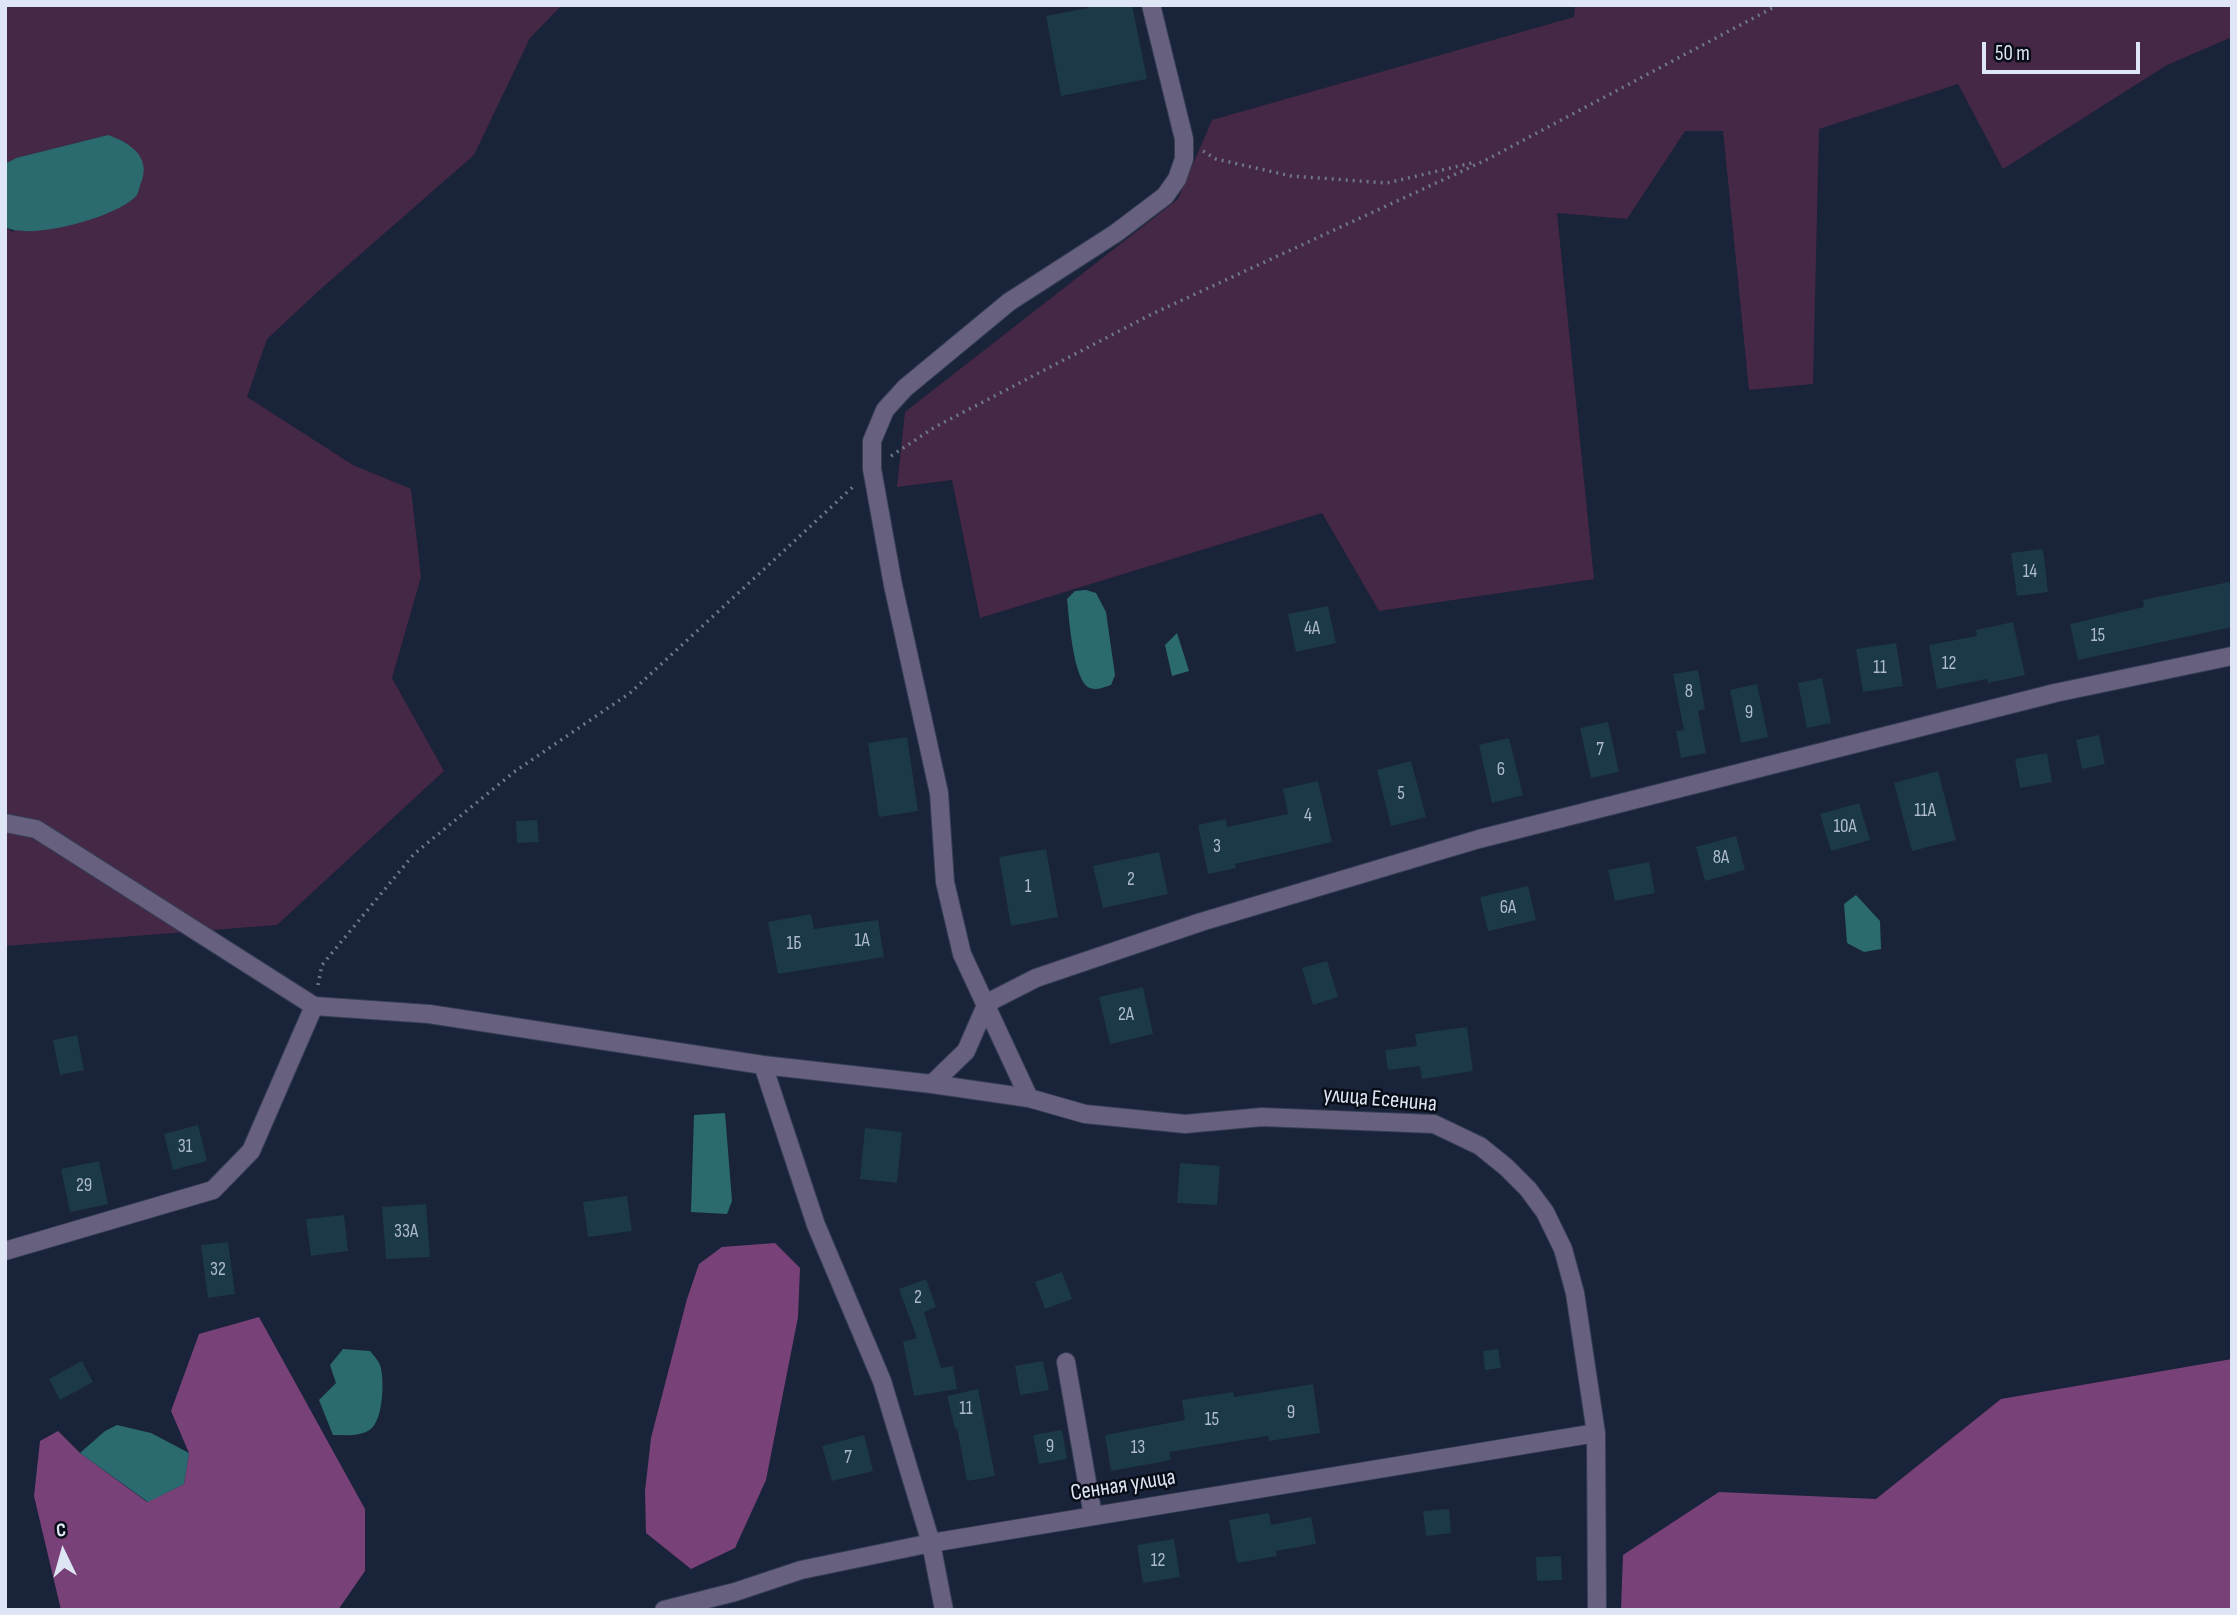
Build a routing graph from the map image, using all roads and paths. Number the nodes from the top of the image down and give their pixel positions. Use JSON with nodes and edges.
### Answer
{"nodes":[{"id":1,"x":1152,"y":5,"type":"edge"},
{"id":2,"x":1778,"y":5,"type":"edge"},
{"id":3,"x":1184,"y":139,"type":"junction"},
{"id":4,"x":1486,"y":160,"type":"junction"},
{"id":5,"x":872,"y":469,"type":"junction"},
{"id":6,"x":2232,"y":656,"type":"edge"},
{"id":7,"x":5,"y":823,"type":"edge"},
{"id":8,"x":986,"y":1003,"type":"junction"},
{"id":9,"x":314,"y":1006,"type":"junction"},
{"id":10,"x":763,"y":1065,"type":"junction"},
{"id":11,"x":932,"y":1084,"type":"junction"},
{"id":12,"x":1030,"y":1098,"type":"junction"},
{"id":13,"x":5,"y":1251,"type":"edge"},
{"id":14,"x":1066,"y":1362,"type":"dead end"},
{"id":15,"x":1595,"y":1433,"type":"junction"},
{"id":16,"x":1093,"y":1516,"type":"junction"},
{"id":17,"x":931,"y":1543,"type":"junction"},
{"id":18,"x":664,"y":1610,"type":"edge"},
{"id":19,"x":944,"y":1610,"type":"edge"},
{"id":20,"x":1597,"y":1610,"type":"edge"}],
"edges":[{"from":1,"to":3,"type":"street"},
{"from":2,"to":4,"type":"path"},
{"from":3,"to":4,"type":"path"},
{"from":3,"to":5,"type":"street"},
{"from":4,"to":5,"type":"path"},
{"from":5,"to":8,"type":"street"},
{"from":5,"to":9,"type":"path"},
{"from":6,"to":8,"type":"street"},
{"from":7,"to":9,"type":"street"},
{"from":8,"to":11,"type":"street"},
{"from":8,"to":12,"type":"street"},
{"from":9,"to":10,"type":"street","name":"улица Есенина"},
{"from":9,"to":13,"type":"street"},
{"from":10,"to":11,"type":"street","name":"улица Есенина"},
{"from":10,"to":17,"type":"street"},
{"from":11,"to":12,"type":"street","name":"улица Есенина"},
{"from":12,"to":15,"type":"street","name":"улица Есенина"},
{"from":14,"to":16,"type":"street"},
{"from":15,"to":16,"type":"street","name":"Сенная улица"},
{"from":15,"to":20,"type":"street","name":"улица Есенина"},
{"from":16,"to":17,"type":"street","name":"Сенная улица"},
{"from":17,"to":18,"type":"street","name":"Сенная улица"},
{"from":17,"to":19,"type":"street"}]}
